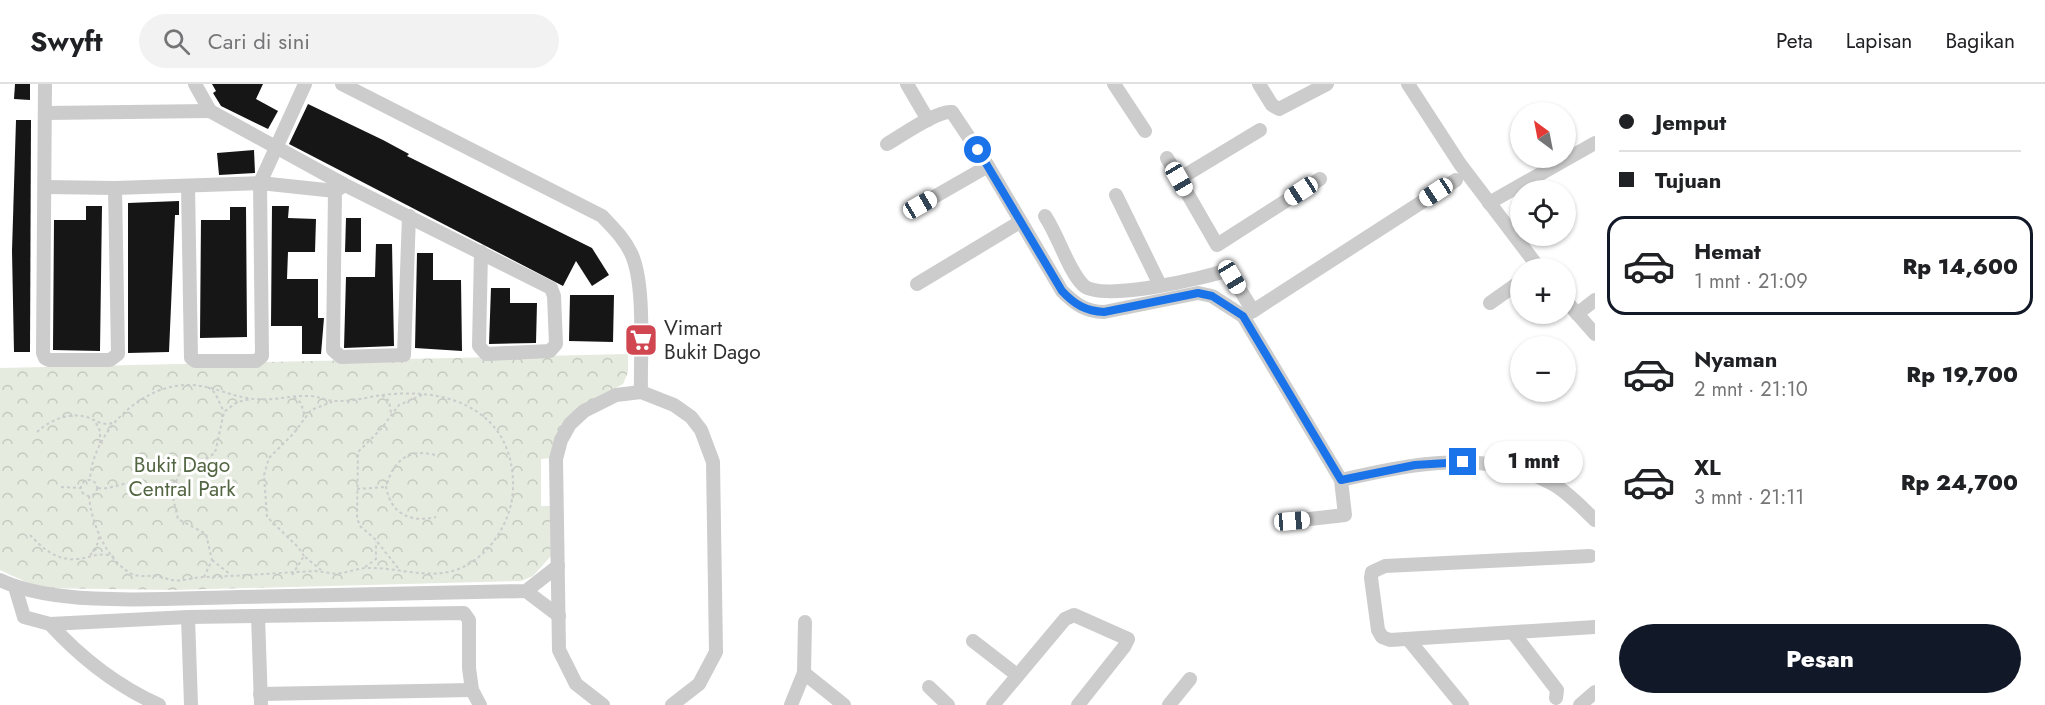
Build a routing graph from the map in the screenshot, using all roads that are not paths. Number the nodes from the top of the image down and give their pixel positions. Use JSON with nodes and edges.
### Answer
{"nodes":[{"id":1,"x":45,"y":84,"type":"edge"},
{"id":2,"x":195,"y":84,"type":"edge"},
{"id":3,"x":305,"y":84,"type":"edge"},
{"id":4,"x":342,"y":84,"type":"edge"},
{"id":5,"x":907,"y":84,"type":"edge"},
{"id":6,"x":1114,"y":84,"type":"edge"},
{"id":7,"x":1259,"y":84,"type":"edge"},
{"id":8,"x":1327,"y":84,"type":"edge"},
{"id":9,"x":1408,"y":84,"type":"edge"},
{"id":10,"x":210,"y":111,"type":"junction"},
{"id":11,"x":45,"y":113,"type":"junction"},
{"id":12,"x":928,"y":120,"type":"junction"},
{"id":13,"x":1260,"y":130,"type":"dead end"},
{"id":14,"x":1145,"y":131,"type":"dead end"},
{"id":15,"x":1595,"y":143,"type":"edge"},
{"id":16,"x":887,"y":144,"type":"dead end"},
{"id":17,"x":275,"y":148,"type":"junction"},
{"id":18,"x":1167,"y":158,"type":"dead end"},
{"id":19,"x":988,"y":166,"type":"junction"},
{"id":20,"x":1179,"y":179,"type":"junction"},
{"id":21,"x":1320,"y":179,"type":"dead end"},
{"id":22,"x":1456,"y":180,"type":"dead end"},
{"id":23,"x":260,"y":183,"type":"junction"},
{"id":24,"x":188,"y":186,"type":"junction"},
{"id":25,"x":45,"y":187,"type":"junction"},
{"id":26,"x":115,"y":188,"type":"junction"},
{"id":27,"x":340,"y":188,"type":"junction"},
{"id":28,"x":1116,"y":195,"type":"dead end"},
{"id":29,"x":1489,"y":203,"type":"junction"},
{"id":30,"x":920,"y":205,"type":"dead end"},
{"id":31,"x":409,"y":216,"type":"junction"},
{"id":32,"x":1045,"y":216,"type":"dead end"},
{"id":33,"x":1020,"y":222,"type":"junction"},
{"id":34,"x":1217,"y":245,"type":"junction"},
{"id":35,"x":481,"y":252,"type":"junction"},
{"id":36,"x":1530,"y":258,"type":"edge"},
{"id":37,"x":1228,"y":270,"type":"junction"},
{"id":38,"x":917,"y":284,"type":"dead end"},
{"id":39,"x":1160,"y":285,"type":"junction"},
{"id":40,"x":1510,"y":289,"type":"edge"},
{"id":41,"x":1595,"y":300,"type":"edge"},
{"id":42,"x":1490,"y":303,"type":"dead end"},
{"id":43,"x":1248,"y":314,"type":"junction"},
{"id":44,"x":1577,"y":314,"type":"joint"},
{"id":45,"x":1595,"y":334,"type":"edge"},
{"id":46,"x":641,"y":392,"type":"junction"},
{"id":47,"x":1341,"y":480,"type":"junction"},
{"id":48,"x":1595,"y":520,"type":"edge"},
{"id":49,"x":1292,"y":521,"type":"dead end"},
{"id":50,"x":1590,"y":556,"type":"dead end"},
{"id":51,"x":558,"y":566,"type":"junction"},
{"id":52,"x":0,"y":580,"type":"edge"},
{"id":53,"x":15,"y":587,"type":"junction"},
{"id":54,"x":526,"y":591,"type":"junction"},
{"id":55,"x":258,"y":616,"type":"junction"},
{"id":56,"x":559,"y":616,"type":"junction"},
{"id":57,"x":188,"y":617,"type":"junction"},
{"id":58,"x":805,"y":622,"type":"dead end"},
{"id":59,"x":50,"y":624,"type":"junction"},
{"id":60,"x":1595,"y":627,"type":"edge"},
{"id":61,"x":1514,"y":634,"type":"junction"},
{"id":62,"x":1408,"y":639,"type":"junction"},
{"id":63,"x":973,"y":641,"type":"dead end"},
{"id":64,"x":804,"y":673,"type":"junction"},
{"id":65,"x":1017,"y":675,"type":"junction"},
{"id":66,"x":1190,"y":680,"type":"dead end"},
{"id":67,"x":929,"y":687,"type":"dead end"},
{"id":68,"x":472,"y":690,"type":"junction"},
{"id":69,"x":1595,"y":692,"type":"edge"},
{"id":70,"x":1556,"y":698,"type":"dead end"},
{"id":71,"x":261,"y":700,"type":"edge"},
{"id":72,"x":159,"y":705,"type":"edge"},
{"id":73,"x":191,"y":705,"type":"edge"},
{"id":74,"x":480,"y":705,"type":"edge"},
{"id":75,"x":603,"y":705,"type":"edge"},
{"id":76,"x":672,"y":705,"type":"edge"},
{"id":77,"x":791,"y":705,"type":"edge"},
{"id":78,"x":844,"y":705,"type":"edge"},
{"id":79,"x":948,"y":705,"type":"edge"},
{"id":80,"x":993,"y":705,"type":"edge"},
{"id":81,"x":1078,"y":705,"type":"edge"},
{"id":82,"x":1169,"y":705,"type":"edge"},
{"id":83,"x":1462,"y":705,"type":"edge"},
{"id":84,"x":1580,"y":705,"type":"edge"}],
"edges":[{"from":1,"to":11,"type":"street"},
{"from":2,"to":10,"type":"street"},
{"from":3,"to":17,"type":"street"},
{"from":4,"to":46,"type":"street"},
{"from":5,"to":12,"type":"street"},
{"from":6,"to":14,"type":"street"},
{"from":7,"to":8,"type":"street"},
{"from":9,"to":29,"type":"street"},
{"from":10,"to":11,"type":"street"},
{"from":10,"to":17,"type":"street"},
{"from":11,"to":25,"type":"street"},
{"from":12,"to":16,"type":"street"},
{"from":12,"to":19,"type":"street"},
{"from":13,"to":20,"type":"street"},
{"from":15,"to":29,"type":"street"},
{"from":17,"to":23,"type":"street"},
{"from":17,"to":27,"type":"street"},
{"from":18,"to":20,"type":"street"},
{"from":19,"to":30,"type":"street"},
{"from":19,"to":33,"type":"street"},
{"from":20,"to":34,"type":"street"},
{"from":21,"to":34,"type":"street"},
{"from":22,"to":43,"type":"street"},
{"from":23,"to":24,"type":"street"},
{"from":23,"to":24,"type":"street"},
{"from":23,"to":27,"type":"street"},
{"from":24,"to":26,"type":"street"},
{"from":25,"to":26,"type":"street"},
{"from":25,"to":26,"type":"street"},
{"from":27,"to":31,"type":"street"},
{"from":27,"to":31,"type":"street"},
{"from":28,"to":39,"type":"street"},
{"from":29,"to":36,"type":"street"},
{"from":31,"to":35,"type":"street"},
{"from":32,"to":39,"type":"street"},
{"from":33,"to":38,"type":"street"},
{"from":33,"to":43,"type":"street"},
{"from":34,"to":37,"type":"street"},
{"from":35,"to":35,"type":"street"},
{"from":37,"to":39,"type":"street"},
{"from":37,"to":43,"type":"street"},
{"from":40,"to":42,"type":"street"},
{"from":41,"to":44,"type":"street"},
{"from":43,"to":47,"type":"street"},
{"from":44,"to":45,"type":"street"},
{"from":46,"to":51,"type":"street"},
{"from":46,"to":76,"type":"street"},
{"from":47,"to":48,"type":"street"},
{"from":47,"to":49,"type":"street"},
{"from":50,"to":62,"type":"street"},
{"from":51,"to":54,"type":"street"},
{"from":51,"to":56,"type":"street"},
{"from":52,"to":53,"type":"street"},
{"from":53,"to":54,"type":"street"},
{"from":53,"to":59,"type":"street"},
{"from":54,"to":56,"type":"street"},
{"from":55,"to":57,"type":"street"},
{"from":55,"to":68,"type":"street"},
{"from":55,"to":71,"type":"street"},
{"from":56,"to":75,"type":"street"},
{"from":57,"to":59,"type":"street"},
{"from":57,"to":73,"type":"street"},
{"from":58,"to":64,"type":"street"},
{"from":59,"to":72,"type":"street"},
{"from":60,"to":61,"type":"street"},
{"from":61,"to":62,"type":"street"},
{"from":61,"to":70,"type":"street"},
{"from":62,"to":83,"type":"street"},
{"from":63,"to":65,"type":"street"},
{"from":64,"to":77,"type":"street"},
{"from":64,"to":78,"type":"street"},
{"from":65,"to":80,"type":"street"},
{"from":65,"to":81,"type":"street"},
{"from":66,"to":82,"type":"street"},
{"from":67,"to":79,"type":"street"},
{"from":68,"to":71,"type":"street"},
{"from":68,"to":74,"type":"street"},
{"from":69,"to":84,"type":"street"}]}
